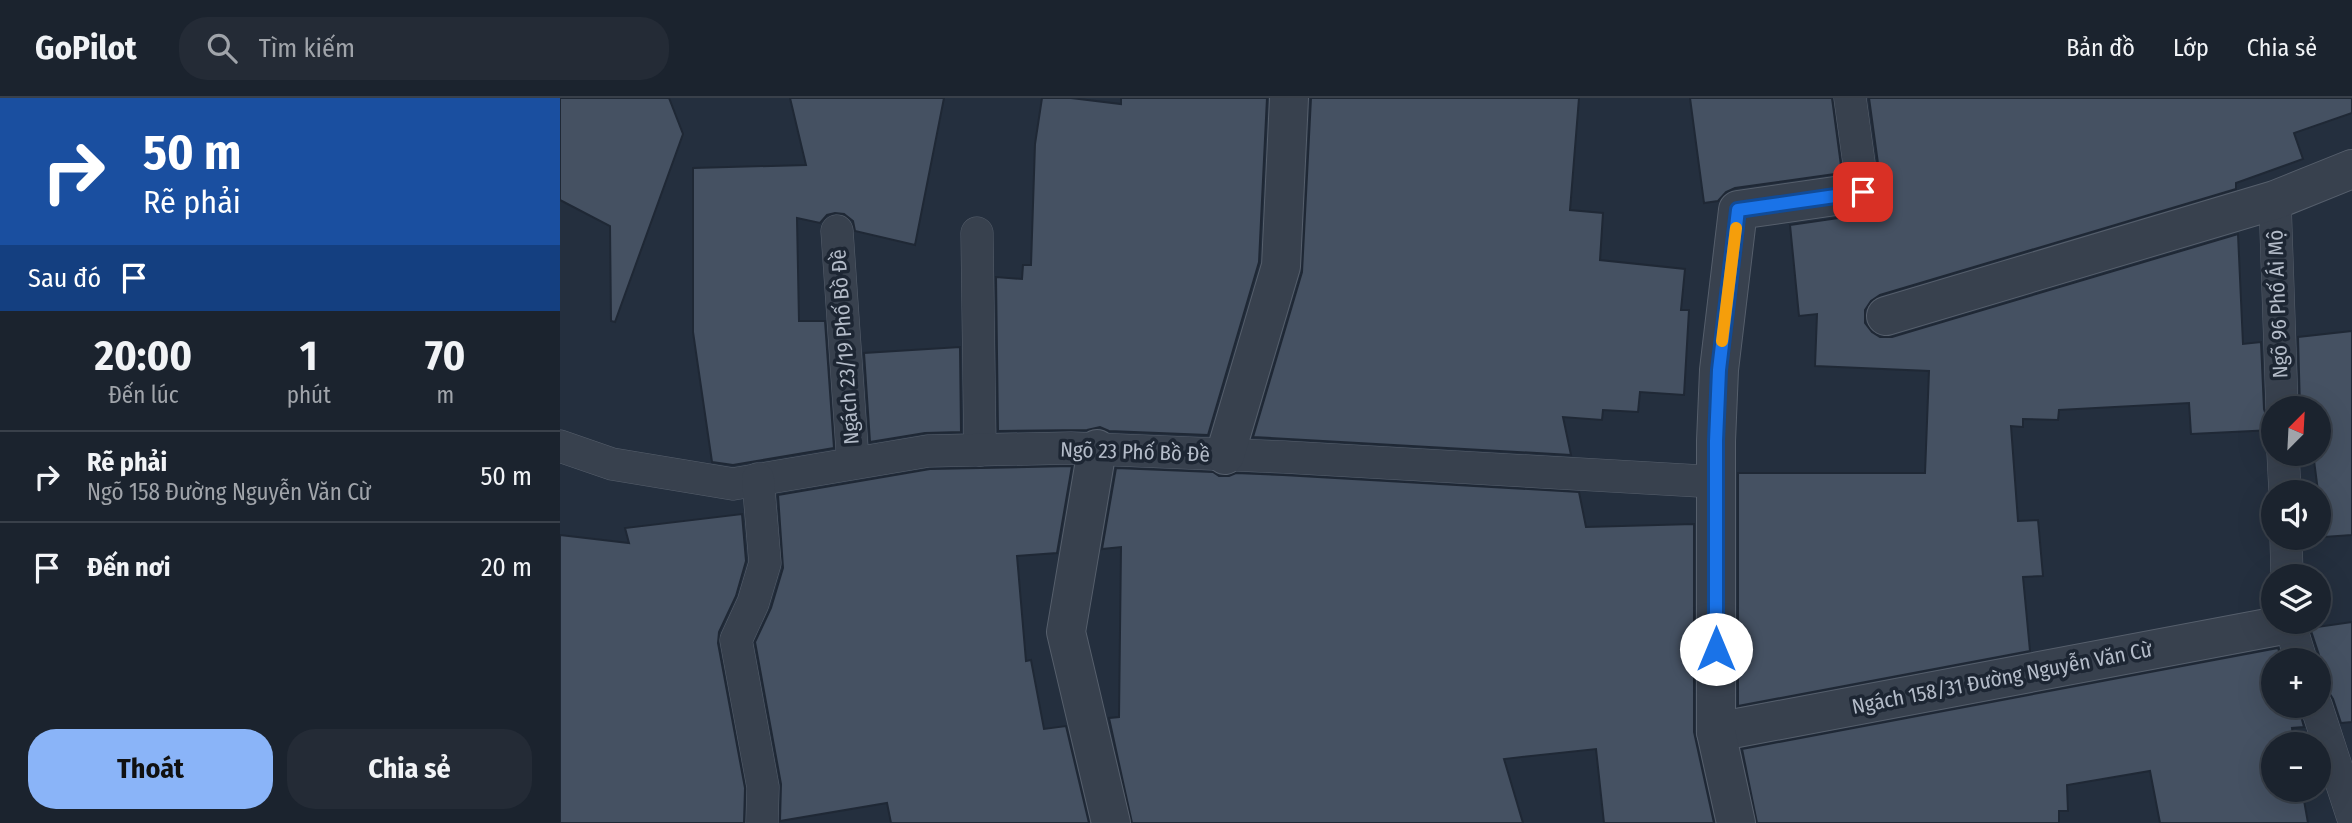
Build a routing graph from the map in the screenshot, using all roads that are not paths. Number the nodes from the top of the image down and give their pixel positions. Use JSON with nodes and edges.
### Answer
{"nodes":[{"id":1,"x":1289,"y":98,"type":"edge"},
{"id":2,"x":1850,"y":98,"type":"edge"},
{"id":3,"x":2352,"y":169,"type":"edge"},
{"id":4,"x":1863,"y":192,"type":"joint"},
{"id":5,"x":2275,"y":200,"type":"junction"},
{"id":6,"x":837,"y":231,"type":"dead end"},
{"id":7,"x":977,"y":233,"type":"dead end"},
{"id":8,"x":1886,"y":316,"type":"dead end"},
{"id":9,"x":2282,"y":396,"type":"edge"},
{"id":10,"x":560,"y":446,"type":"edge"},
{"id":11,"x":1097,"y":449,"type":"junction"},
{"id":12,"x":981,"y":450,"type":"junction"},
{"id":13,"x":1225,"y":455,"type":"junction"},
{"id":14,"x":853,"y":463,"type":"junction"},
{"id":15,"x":758,"y":479,"type":"junction"},
{"id":16,"x":1717,"y":482,"type":"junction"},
{"id":17,"x":2261,"y":628,"type":"edge"},
{"id":18,"x":2320,"y":718,"type":"edge"},
{"id":19,"x":1716,"y":732,"type":"junction"},
{"id":20,"x":2352,"y":815,"type":"edge"},
{"id":21,"x":762,"y":823,"type":"edge"},
{"id":22,"x":1111,"y":823,"type":"edge"},
{"id":23,"x":1736,"y":823,"type":"edge"}],
"edges":[{"from":1,"to":13,"type":"street"},
{"from":2,"to":4,"type":"lane"},
{"from":3,"to":5,"type":"street"},
{"from":4,"to":16,"type":"street"},
{"from":5,"to":8,"type":"street"},
{"from":5,"to":9,"type":"lane","name":"Ngõ 96 Phố Ái Mộ"},
{"from":6,"to":14,"type":"lane","name":"Ngách 23/19 Phố Bồ Đề"},
{"from":7,"to":12,"type":"lane"},
{"from":10,"to":15,"type":"lane","name":"Ngõ 23 Phố Bồ Đề"},
{"from":11,"to":12,"type":"lane","name":"Ngõ 23 Phố Bồ Đề"},
{"from":11,"to":13,"type":"lane","name":"Ngõ 23 Phố Bồ Đề"},
{"from":11,"to":22,"type":"street"},
{"from":12,"to":14,"type":"lane","name":"Ngõ 23 Phố Bồ Đề"},
{"from":13,"to":16,"type":"lane","name":"Ngõ 23 Phố Bồ Đề"},
{"from":14,"to":15,"type":"lane","name":"Ngõ 23 Phố Bồ Đề"},
{"from":15,"to":21,"type":"lane"},
{"from":16,"to":19,"type":"street"},
{"from":17,"to":19,"type":"street","name":"Ngách 158/31 Đường Nguyễn Văn Cừ"},
{"from":18,"to":20,"type":"lane"},
{"from":19,"to":23,"type":"street"}]}
